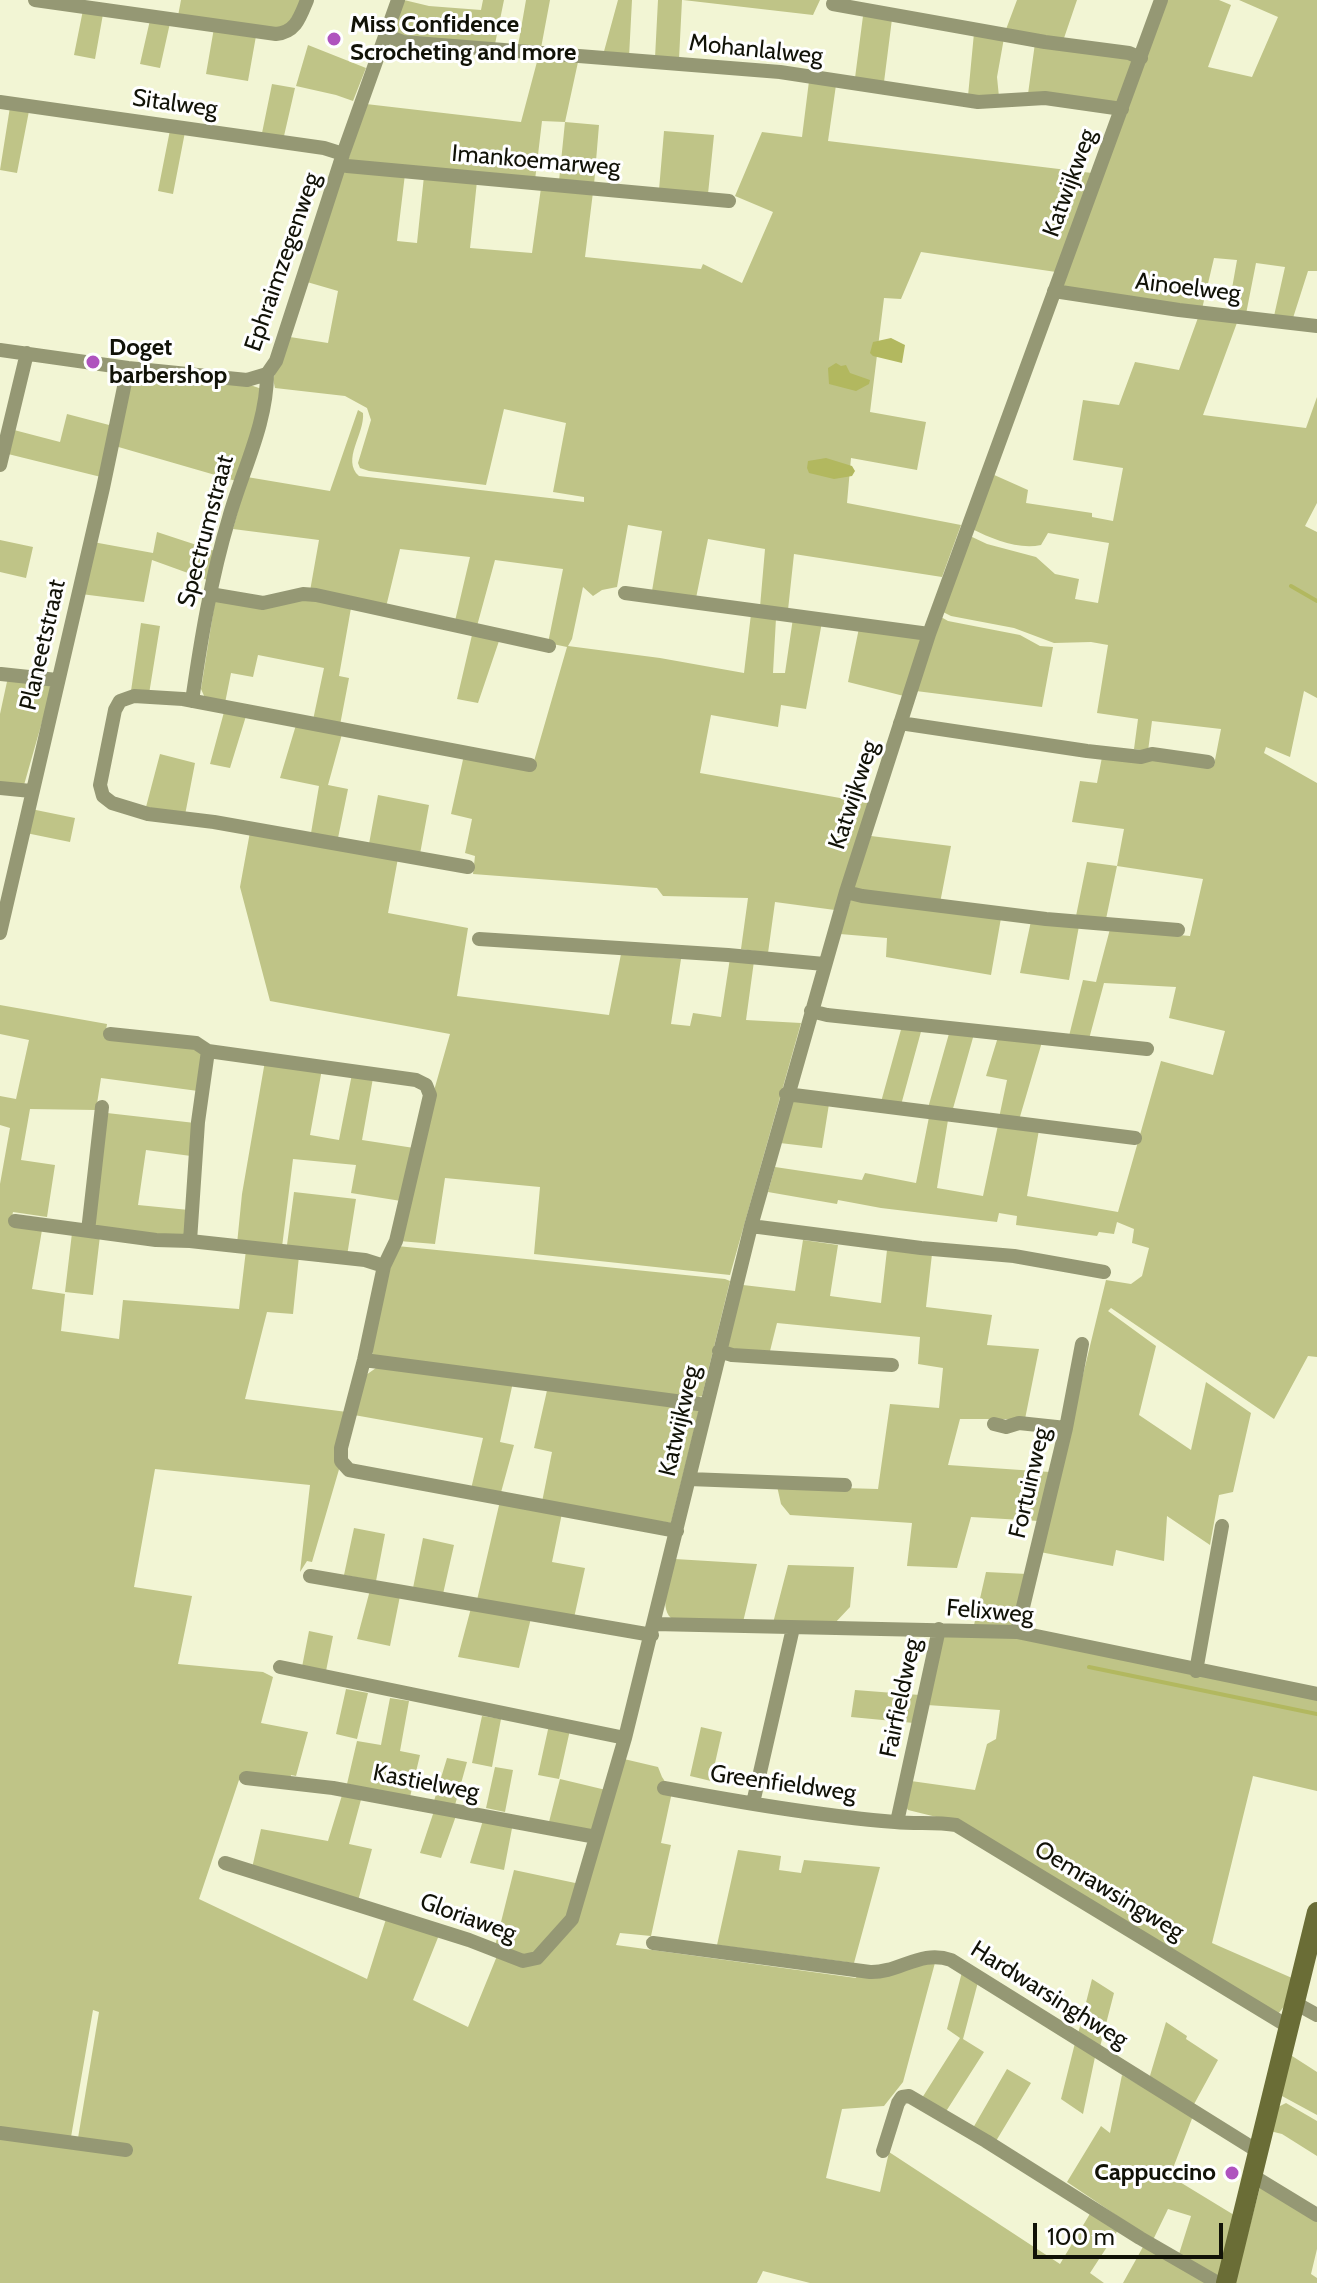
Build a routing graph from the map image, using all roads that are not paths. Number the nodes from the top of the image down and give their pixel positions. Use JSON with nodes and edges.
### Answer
{"nodes":[{"id":1,"x":35,"y":0,"type":"edge"},
{"id":2,"x":307,"y":0,"type":"edge"},
{"id":3,"x":398,"y":0,"type":"edge"},
{"id":4,"x":1161,"y":0,"type":"edge"},
{"id":5,"x":833,"y":4,"type":"dead end"},
{"id":6,"x":385,"y":35,"type":"junction"},
{"id":7,"x":1141,"y":58,"type":"junction"},
{"id":8,"x":0,"y":102,"type":"edge"},
{"id":9,"x":1122,"y":109,"type":"junction"},
{"id":10,"x":341,"y":158,"type":"junction"},
{"id":11,"x":729,"y":201,"type":"dead end"},
{"id":12,"x":1054,"y":291,"type":"junction"},
{"id":13,"x":1317,"y":326,"type":"edge"},
{"id":14,"x":0,"y":350,"type":"edge"},
{"id":15,"x":27,"y":353,"type":"junction"},
{"id":16,"x":128,"y":368,"type":"junction"},
{"id":17,"x":267,"y":374,"type":"junction"},
{"id":18,"x":0,"y":465,"type":"edge"},
{"id":19,"x":625,"y":593,"type":"dead end"},
{"id":20,"x":210,"y":594,"type":"junction"},
{"id":21,"x":929,"y":634,"type":"junction"},
{"id":22,"x":549,"y":646,"type":"dead end"},
{"id":23,"x":1,"y":674,"type":"edge"},
{"id":24,"x":57,"y":680,"type":"junction"},
{"id":25,"x":192,"y":701,"type":"junction"},
{"id":26,"x":900,"y":723,"type":"junction"},
{"id":27,"x":1208,"y":762,"type":"dead end"},
{"id":28,"x":530,"y":765,"type":"dead end"},
{"id":29,"x":0,"y":788,"type":"edge"},
{"id":30,"x":31,"y":791,"type":"junction"},
{"id":31,"x":468,"y":867,"type":"dead end"},
{"id":32,"x":846,"y":892,"type":"junction"},
{"id":33,"x":3,"y":902,"type":"edge"},
{"id":34,"x":1178,"y":930,"type":"dead end"},
{"id":35,"x":0,"y":933,"type":"edge"},
{"id":36,"x":479,"y":939,"type":"dead end"},
{"id":37,"x":824,"y":964,"type":"junction"},
{"id":38,"x":811,"y":1011,"type":"junction"},
{"id":39,"x":110,"y":1034,"type":"dead end"},
{"id":40,"x":1147,"y":1049,"type":"dead end"},
{"id":41,"x":208,"y":1051,"type":"junction"},
{"id":42,"x":786,"y":1094,"type":"junction"},
{"id":43,"x":102,"y":1107,"type":"dead end"},
{"id":44,"x":1135,"y":1138,"type":"dead end"},
{"id":45,"x":15,"y":1221,"type":"dead end"},
{"id":46,"x":751,"y":1226,"type":"junction"},
{"id":47,"x":88,"y":1231,"type":"junction"},
{"id":48,"x":190,"y":1241,"type":"junction"},
{"id":49,"x":384,"y":1266,"type":"junction"},
{"id":50,"x":1104,"y":1272,"type":"dead end"},
{"id":51,"x":1082,"y":1344,"type":"dead end"},
{"id":52,"x":719,"y":1351,"type":"junction"},
{"id":53,"x":364,"y":1360,"type":"junction"},
{"id":54,"x":892,"y":1365,"type":"dead end"},
{"id":55,"x":706,"y":1405,"type":"junction"},
{"id":56,"x":994,"y":1424,"type":"dead end"},
{"id":57,"x":1066,"y":1428,"type":"junction"},
{"id":58,"x":689,"y":1479,"type":"junction"},
{"id":59,"x":845,"y":1485,"type":"dead end"},
{"id":60,"x":1222,"y":1526,"type":"dead end"},
{"id":61,"x":677,"y":1531,"type":"junction"},
{"id":62,"x":310,"y":1576,"type":"dead end"},
{"id":63,"x":793,"y":1628,"type":"junction"},
{"id":64,"x":939,"y":1629,"type":"junction"},
{"id":65,"x":653,"y":1630,"type":"junction"},
{"id":66,"x":1017,"y":1632,"type":"junction"},
{"id":67,"x":280,"y":1667,"type":"dead end"},
{"id":68,"x":1196,"y":1671,"type":"junction"},
{"id":69,"x":1317,"y":1694,"type":"edge"},
{"id":70,"x":625,"y":1738,"type":"junction"},
{"id":71,"x":246,"y":1778,"type":"dead end"},
{"id":72,"x":664,"y":1788,"type":"dead end"},
{"id":73,"x":753,"y":1803,"type":"junction"},
{"id":74,"x":897,"y":1822,"type":"junction"},
{"id":75,"x":596,"y":1837,"type":"junction"},
{"id":76,"x":225,"y":1863,"type":"dead end"},
{"id":77,"x":1317,"y":1912,"type":"edge"},
{"id":78,"x":653,"y":1943,"type":"dead end"},
{"id":79,"x":1295,"y":2003,"type":"junction"},
{"id":80,"x":1317,"y":2015,"type":"edge"},
{"id":81,"x":1289,"y":2027,"type":"junction"},
{"id":82,"x":0,"y":2133,"type":"edge"},
{"id":83,"x":126,"y":2150,"type":"dead end"},
{"id":84,"x":883,"y":2151,"type":"dead end"},
{"id":85,"x":1259,"y":2152,"type":"junction"},
{"id":86,"x":1253,"y":2176,"type":"junction"},
{"id":87,"x":1317,"y":2215,"type":"edge"},
{"id":88,"x":1218,"y":2283,"type":"edge"},
{"id":89,"x":1226,"y":2283,"type":"edge"}],
"edges":[{"from":1,"to":2,"type":"street"},
{"from":3,"to":6,"type":"street","name":"Ephraimzegenweg"},
{"from":4,"to":7,"type":"street","name":"Katwijkweg"},
{"from":5,"to":7,"type":"street"},
{"from":6,"to":9,"type":"street","name":"Mohanlalweg"},
{"from":6,"to":10,"type":"street","name":"Ephraimzegenweg"},
{"from":7,"to":9,"type":"street","name":"Katwijkweg"},
{"from":8,"to":10,"type":"street","name":"Sitalweg"},
{"from":9,"to":12,"type":"street","name":"Katwijkweg"},
{"from":10,"to":11,"type":"street","name":"Imankoemarweg"},
{"from":10,"to":17,"type":"street","name":"Ephraimzegenweg"},
{"from":12,"to":13,"type":"street","name":"Ainoelweg"},
{"from":12,"to":21,"type":"street","name":"Katwijkweg"},
{"from":14,"to":15,"type":"street","name":"Ephraimzegenweg"},
{"from":15,"to":16,"type":"street","name":"Ephraimzegenweg"},
{"from":15,"to":18,"type":"street"},
{"from":16,"to":17,"type":"street","name":"Ephraimzegenweg"},
{"from":16,"to":24,"type":"street","name":"Planeetstraat"},
{"from":17,"to":20,"type":"street","name":"Spectrumstraat"},
{"from":19,"to":21,"type":"street"},
{"from":20,"to":22,"type":"street"},
{"from":20,"to":25,"type":"street","name":"Spectrumstraat"},
{"from":21,"to":26,"type":"street","name":"Katwijkweg"},
{"from":23,"to":24,"type":"street"},
{"from":24,"to":30,"type":"street","name":"Planeetstraat"},
{"from":25,"to":28,"type":"street"},
{"from":25,"to":31,"type":"street"},
{"from":26,"to":27,"type":"street"},
{"from":26,"to":32,"type":"street","name":"Katwijkweg"},
{"from":29,"to":30,"type":"street"},
{"from":30,"to":33,"type":"street","name":"Planeetstraat"},
{"from":32,"to":34,"type":"street"},
{"from":32,"to":37,"type":"street","name":"Katwijkweg"},
{"from":33,"to":35,"type":"street","name":"Planeetstraat"},
{"from":36,"to":37,"type":"street"},
{"from":37,"to":38,"type":"street","name":"Katwijkweg"},
{"from":38,"to":40,"type":"street"},
{"from":38,"to":42,"type":"street","name":"Katwijkweg"},
{"from":39,"to":41,"type":"street"},
{"from":41,"to":48,"type":"street"},
{"from":41,"to":49,"type":"street"},
{"from":42,"to":44,"type":"street"},
{"from":42,"to":46,"type":"street","name":"Katwijkweg"},
{"from":43,"to":47,"type":"street"},
{"from":45,"to":47,"type":"street"},
{"from":46,"to":50,"type":"street"},
{"from":46,"to":52,"type":"street","name":"Katwijkweg"},
{"from":47,"to":48,"type":"street"},
{"from":48,"to":49,"type":"street"},
{"from":49,"to":53,"type":"street"},
{"from":51,"to":57,"type":"street","name":"Fortuinweg"},
{"from":52,"to":54,"type":"street"},
{"from":52,"to":55,"type":"street","name":"Katwijkweg"},
{"from":53,"to":55,"type":"street"},
{"from":53,"to":61,"type":"street"},
{"from":55,"to":58,"type":"street","name":"Katwijkweg"},
{"from":56,"to":57,"type":"street"},
{"from":57,"to":66,"type":"street","name":"Fortuinweg"},
{"from":58,"to":59,"type":"street"},
{"from":58,"to":61,"type":"street","name":"Katwijkweg"},
{"from":60,"to":68,"type":"street"},
{"from":61,"to":65,"type":"street","name":"Katwijkweg"},
{"from":62,"to":65,"type":"street","name":"Felixweg"},
{"from":63,"to":64,"type":"street","name":"Felixweg"},
{"from":63,"to":65,"type":"street","name":"Felixweg"},
{"from":63,"to":73,"type":"street"},
{"from":64,"to":66,"type":"street","name":"Felixweg"},
{"from":64,"to":74,"type":"street","name":"Fairfieldweg"},
{"from":65,"to":70,"type":"street","name":"Gloriaweg"},
{"from":66,"to":68,"type":"street","name":"Felixweg"},
{"from":67,"to":70,"type":"street"},
{"from":68,"to":69,"type":"street","name":"Felixweg"},
{"from":70,"to":75,"type":"street","name":"Gloriaweg"},
{"from":71,"to":75,"type":"street","name":"Kastielweg"},
{"from":72,"to":73,"type":"street","name":"Greenfieldweg"},
{"from":73,"to":74,"type":"street","name":"Greenfieldweg"},
{"from":74,"to":81,"type":"street","name":"Oemrawsingweg"},
{"from":75,"to":76,"type":"street","name":"Gloriaweg"},
{"from":77,"to":79,"type":"street"},
{"from":78,"to":85,"type":"street","name":"Hardwarsinghweg"},
{"from":79,"to":80,"type":"street"},
{"from":79,"to":81,"type":"street"},
{"from":81,"to":85,"type":"street"},
{"from":82,"to":83,"type":"street"},
{"from":84,"to":88,"type":"street"},
{"from":85,"to":86,"type":"street"},
{"from":86,"to":87,"type":"street"},
{"from":86,"to":89,"type":"street"}]}
